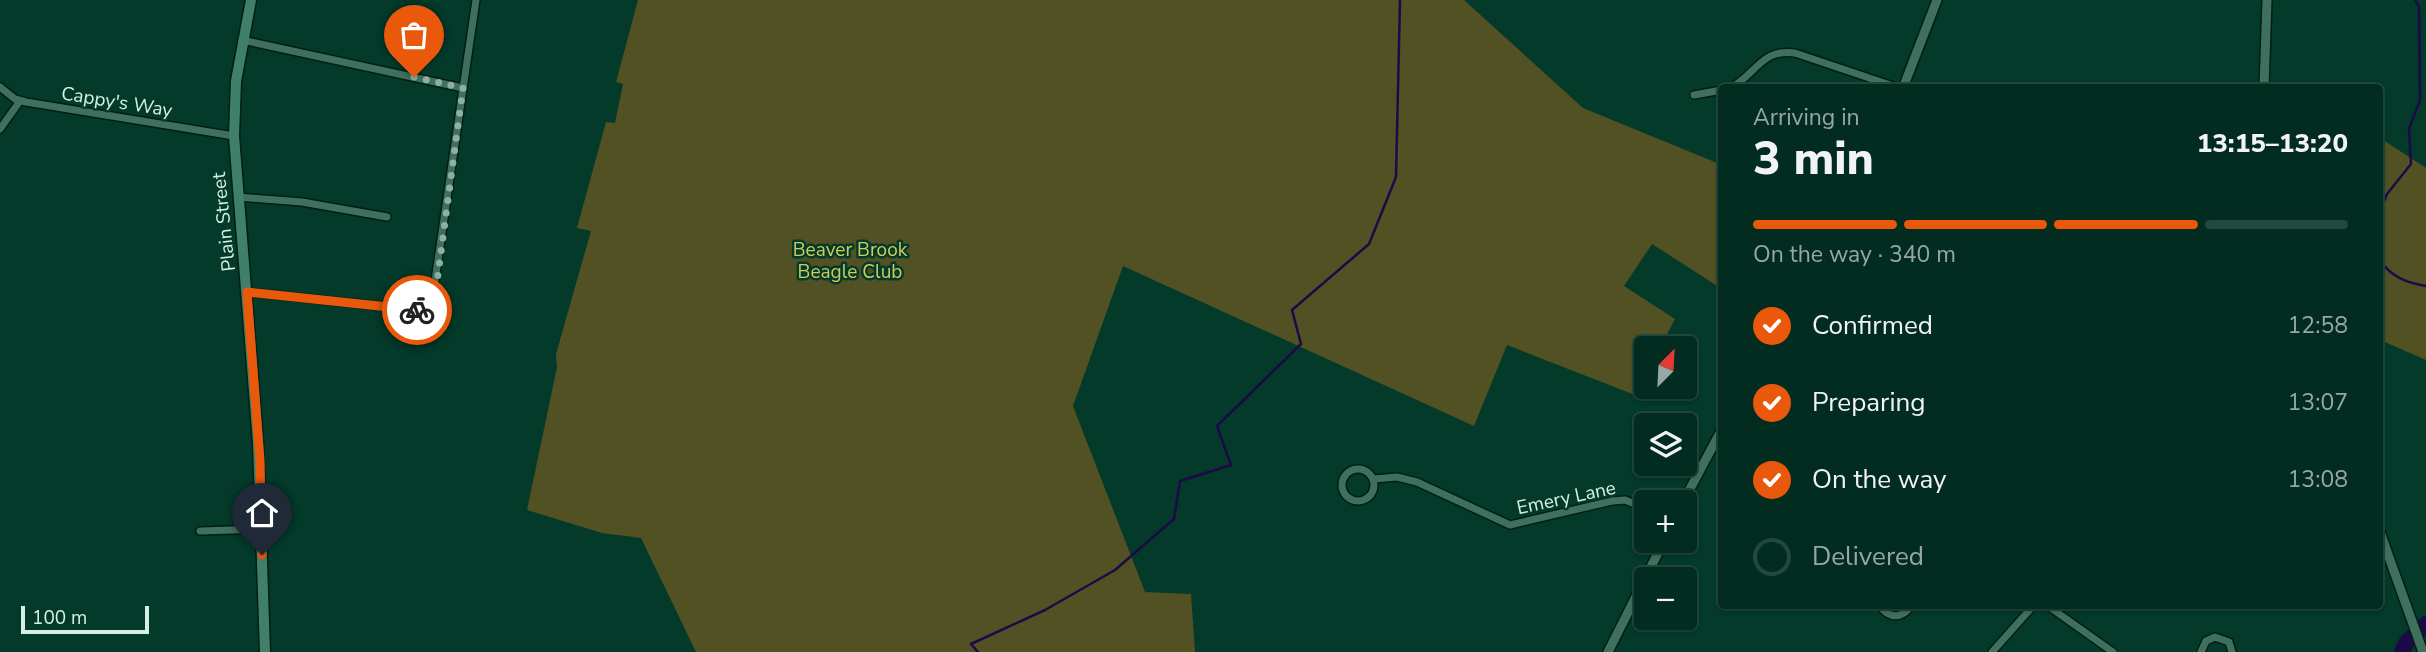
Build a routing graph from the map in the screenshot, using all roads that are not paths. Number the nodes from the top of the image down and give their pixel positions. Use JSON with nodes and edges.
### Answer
{"nodes":[{"id":1,"x":251,"y":0,"type":"edge"},
{"id":2,"x":476,"y":0,"type":"edge"},
{"id":3,"x":1937,"y":0,"type":"edge"},
{"id":4,"x":2267,"y":0,"type":"edge"},
{"id":5,"x":242,"y":40,"type":"junction"},
{"id":6,"x":1736,"y":84,"type":"edge"},
{"id":7,"x":1888,"y":84,"type":"edge"},
{"id":8,"x":1903,"y":84,"type":"edge"},
{"id":9,"x":2264,"y":84,"type":"edge"},
{"id":10,"x":0,"y":87,"type":"edge"},
{"id":11,"x":463,"y":88,"type":"junction"},
{"id":12,"x":1718,"y":91,"type":"edge"},
{"id":13,"x":1693,"y":95,"type":"dead end"},
{"id":14,"x":20,"y":101,"type":"junction"},
{"id":15,"x":0,"y":129,"type":"edge"},
{"id":16,"x":233,"y":135,"type":"junction"},
{"id":17,"x":238,"y":197,"type":"junction"},
{"id":18,"x":387,"y":217,"type":"dead end"},
{"id":19,"x":247,"y":292,"type":"junction"},
{"id":20,"x":1718,"y":436,"type":"edge"},
{"id":21,"x":1374,"y":480,"type":"junction"},
{"id":22,"x":1689,"y":490,"type":"edge"},
{"id":23,"x":1634,"y":504,"type":"edge"},
{"id":24,"x":262,"y":529,"type":"junction"},
{"id":25,"x":200,"y":531,"type":"dead end"},
{"id":26,"x":2383,"y":540,"type":"edge"},
{"id":27,"x":1658,"y":553,"type":"edge"},
{"id":28,"x":1882,"y":609,"type":"edge"},
{"id":29,"x":1908,"y":609,"type":"edge"},
{"id":30,"x":2031,"y":609,"type":"edge"},
{"id":31,"x":2052,"y":609,"type":"edge"},
{"id":32,"x":265,"y":652,"type":"edge"},
{"id":33,"x":1608,"y":652,"type":"edge"},
{"id":34,"x":1992,"y":652,"type":"edge"},
{"id":35,"x":2113,"y":652,"type":"edge"},
{"id":36,"x":2201,"y":652,"type":"edge"},
{"id":37,"x":2232,"y":652,"type":"edge"},
{"id":38,"x":2423,"y":652,"type":"edge"}],
"edges":[{"from":1,"to":5,"type":"main road","name":"Plain Street"},
{"from":2,"to":11,"type":"street"},
{"from":3,"to":8,"type":"street"},
{"from":4,"to":9,"type":"street"},
{"from":5,"to":11,"type":"street"},
{"from":5,"to":16,"type":"main road","name":"Plain Street"},
{"from":6,"to":7,"type":"street"},
{"from":10,"to":14,"type":"street","name":"Cappy's Way"},
{"from":11,"to":19,"type":"street"},
{"from":12,"to":13,"type":"street"},
{"from":14,"to":15,"type":"street"},
{"from":14,"to":16,"type":"street","name":"Cappy's Way"},
{"from":16,"to":17,"type":"main road","name":"Plain Street"},
{"from":17,"to":18,"type":"street"},
{"from":17,"to":19,"type":"main road","name":"Plain Street"},
{"from":19,"to":24,"type":"main road","name":"Plain Street"},
{"from":20,"to":22,"type":"street"},
{"from":21,"to":21,"type":"street","name":"Emery Lane"},
{"from":21,"to":23,"type":"street","name":"Emery Lane"},
{"from":24,"to":25,"type":"street"},
{"from":24,"to":32,"type":"main road","name":"Plain Street"},
{"from":26,"to":38,"type":"street"},
{"from":27,"to":33,"type":"street"},
{"from":28,"to":29,"type":"street"},
{"from":30,"to":34,"type":"street"},
{"from":31,"to":35,"type":"street"},
{"from":36,"to":37,"type":"street"}]}
